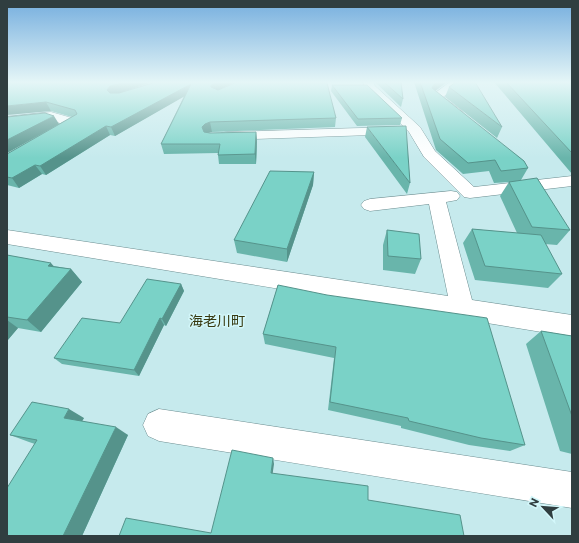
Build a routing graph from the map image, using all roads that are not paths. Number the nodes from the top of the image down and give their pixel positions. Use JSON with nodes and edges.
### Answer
{"nodes":[{"id":1,"x":389,"y":107,"type":"edge"},
{"id":2,"x":450,"y":107,"type":"edge"},
{"id":3,"x":7,"y":120,"type":"edge"},
{"id":4,"x":466,"y":121,"type":"edge"},
{"id":5,"x":415,"y":130,"type":"junction"},
{"id":6,"x":212,"y":137,"type":"edge"},
{"id":7,"x":7,"y":160,"type":"edge"},
{"id":8,"x":567,"y":182,"type":"edge"},
{"id":9,"x":470,"y":193,"type":"junction"},
{"id":10,"x":436,"y":197,"type":"junction"},
{"id":11,"x":572,"y":198,"type":"edge"},
{"id":12,"x":370,"y":205,"type":"dead end"},
{"id":13,"x":10,"y":240,"type":"edge"},
{"id":14,"x":463,"y":310,"type":"junction"},
{"id":15,"x":572,"y":326,"type":"edge"},
{"id":16,"x":159,"y":425,"type":"dead end"},
{"id":17,"x":572,"y":490,"type":"edge"}],
"edges":[{"from":1,"to":5,"type":"street"},
{"from":2,"to":4,"type":"street"},
{"from":3,"to":7,"type":"street"},
{"from":5,"to":6,"type":"street"},
{"from":5,"to":9,"type":"street"},
{"from":8,"to":9,"type":"street"},
{"from":8,"to":11,"type":"street"},
{"from":9,"to":10,"type":"street"},
{"from":10,"to":12,"type":"street"},
{"from":10,"to":14,"type":"street"},
{"from":13,"to":14,"type":"street"},
{"from":14,"to":15,"type":"street"},
{"from":16,"to":17,"type":"street"}]}
